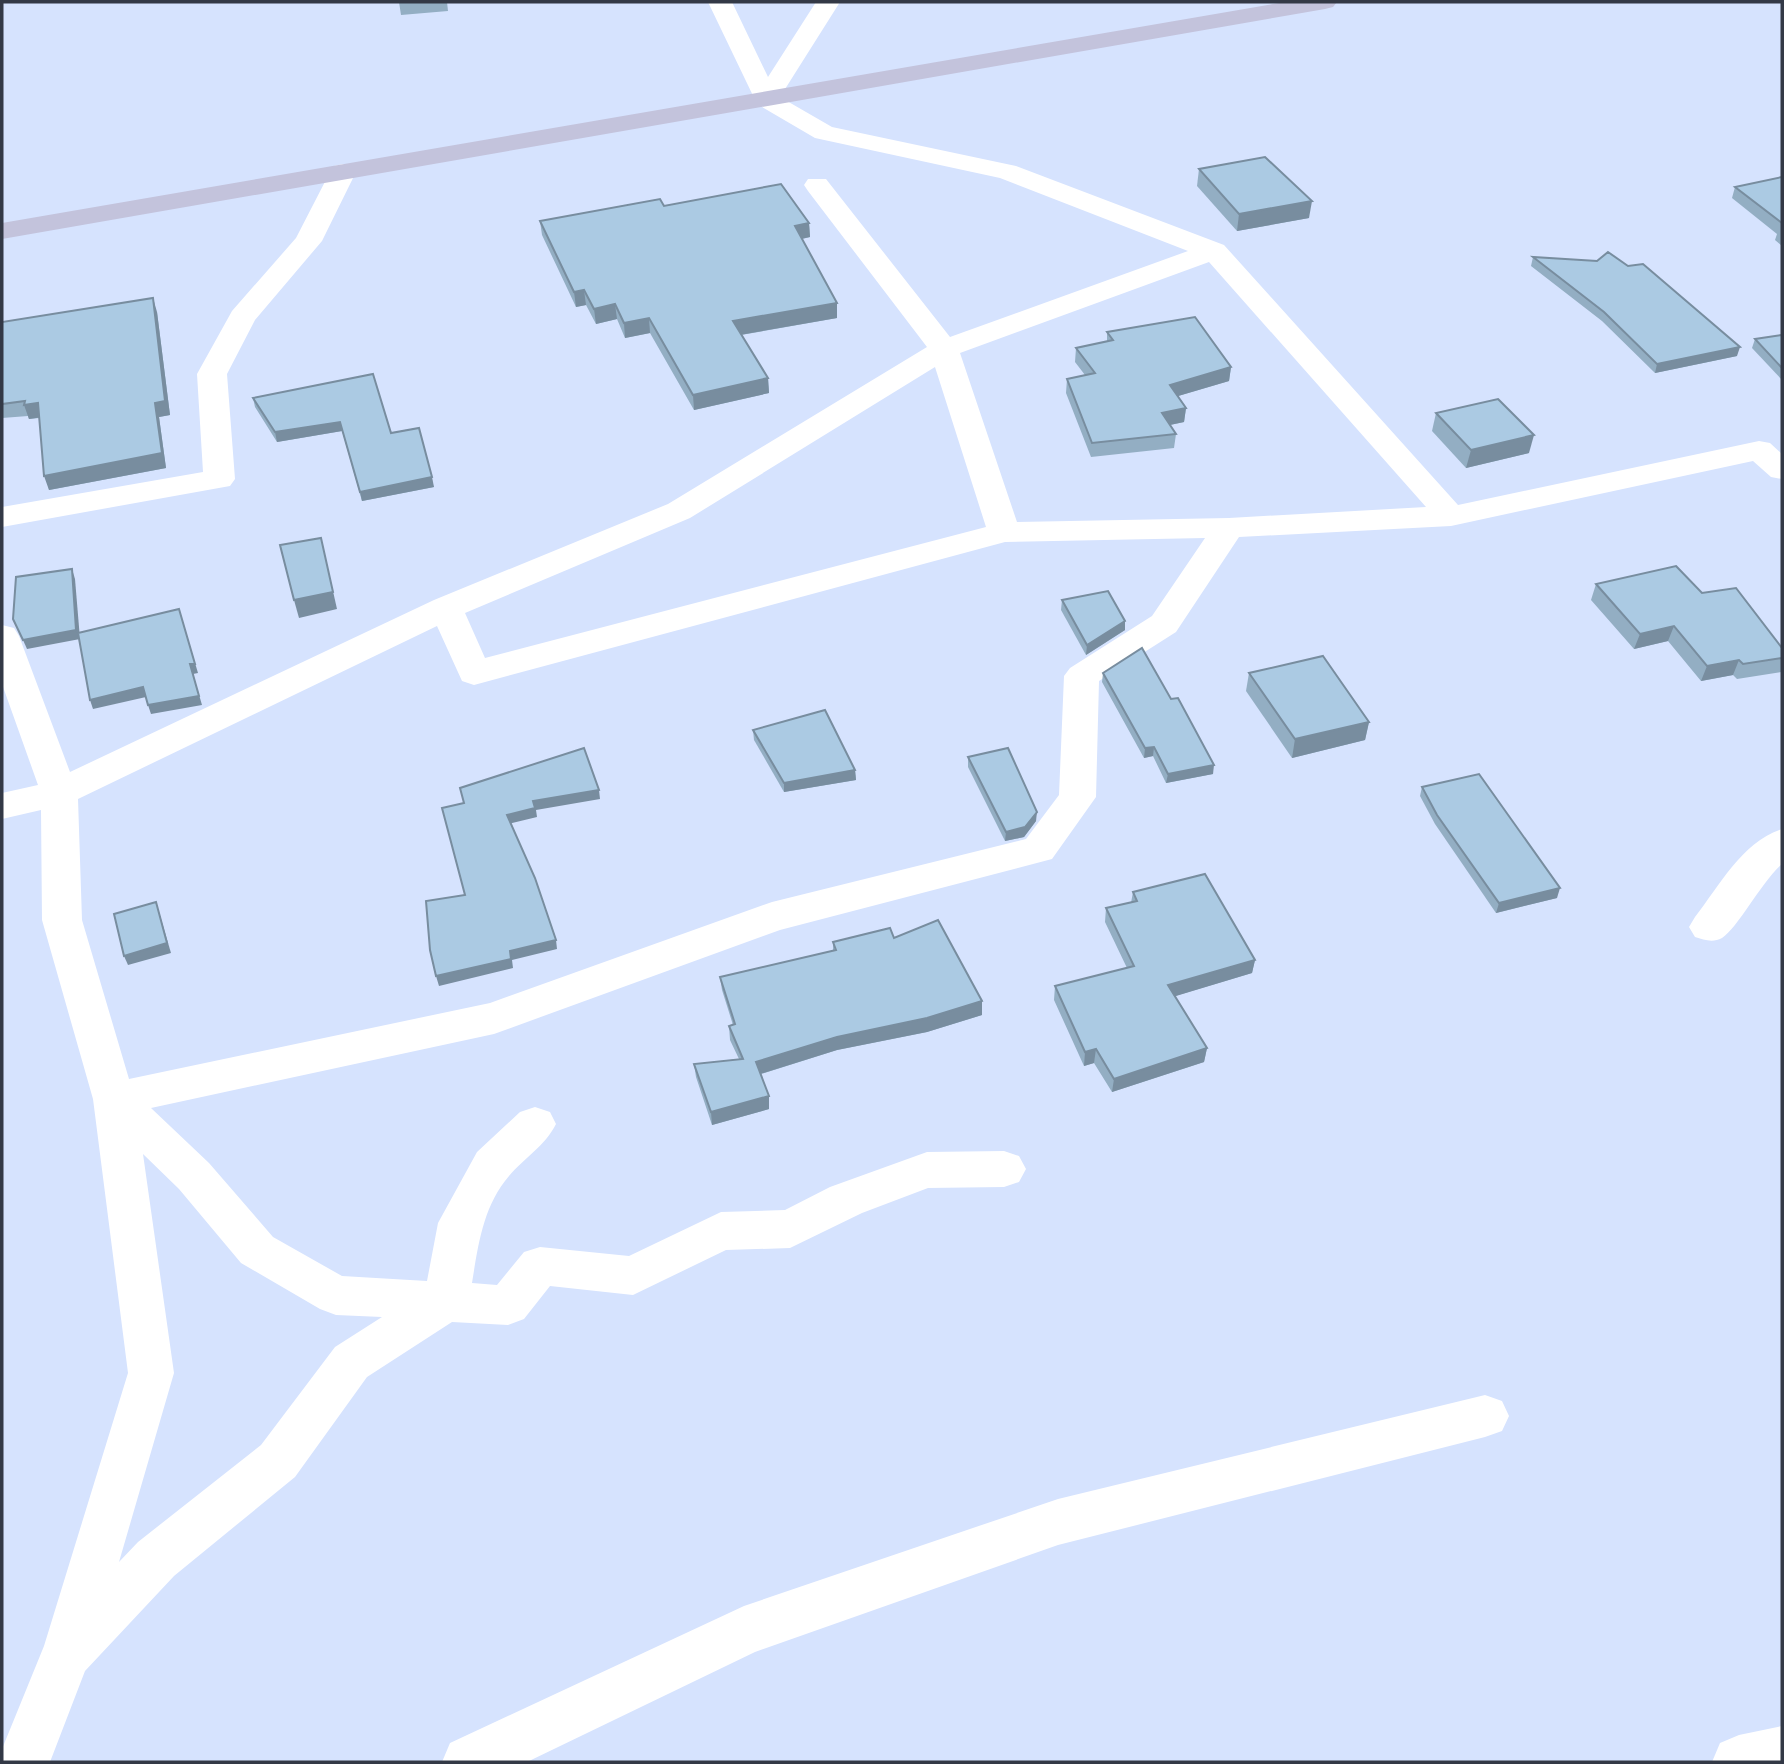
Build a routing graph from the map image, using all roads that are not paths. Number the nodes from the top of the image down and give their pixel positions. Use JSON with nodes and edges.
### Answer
{"nodes":[{"id":1,"x":720,"y":2,"type":"edge"},
{"id":2,"x":828,"y":2,"type":"edge"},
{"id":3,"x":1325,"y":2,"type":"edge"},
{"id":4,"x":766,"y":99,"type":"junction"},
{"id":5,"x":343,"y":172,"type":"junction"},
{"id":6,"x":817,"y":185,"type":"dead end"},
{"id":7,"x":2,"y":231,"type":"edge"},
{"id":8,"x":1214,"y":251,"type":"junction"},
{"id":9,"x":944,"y":349,"type":"junction"},
{"id":10,"x":1782,"y":470,"type":"edge"},
{"id":11,"x":1451,"y":516,"type":"junction"},
{"id":12,"x":2,"y":517,"type":"edge"},
{"id":13,"x":1229,"y":528,"type":"junction"},
{"id":14,"x":1004,"y":532,"type":"junction"},
{"id":15,"x":446,"y":608,"type":"junction"},
{"id":16,"x":2,"y":636,"type":"edge"},
{"id":17,"x":59,"y":793,"type":"junction"},
{"id":18,"x":2,"y":806,"type":"edge"},
{"id":19,"x":1782,"y":843,"type":"edge"},
{"id":20,"x":1709,"y":927,"type":"dead end"},
{"id":21,"x":114,"y":1098,"type":"junction"},
{"id":22,"x":535,"y":1124,"type":"dead end"},
{"id":23,"x":1003,"y":1169,"type":"dead end"},
{"id":24,"x":446,"y":1301,"type":"junction"},
{"id":25,"x":1485,"y":1416,"type":"dead end"},
{"id":26,"x":66,"y":1654,"type":"junction"},
{"id":27,"x":1782,"y":1753,"type":"edge"},
{"id":28,"x":23,"y":1762,"type":"edge"},
{"id":29,"x":469,"y":1762,"type":"edge"},
{"id":30,"x":1739,"y":1762,"type":"edge"}],
"edges":[{"from":1,"to":4,"type":"street"},
{"from":2,"to":4,"type":"street"},
{"from":3,"to":4,"type":"main road"},
{"from":4,"to":5,"type":"main road"},
{"from":4,"to":8,"type":"street"},
{"from":5,"to":7,"type":"main road"},
{"from":5,"to":12,"type":"street"},
{"from":6,"to":9,"type":"street"},
{"from":8,"to":9,"type":"street"},
{"from":8,"to":11,"type":"street"},
{"from":9,"to":14,"type":"street"},
{"from":9,"to":15,"type":"street"},
{"from":10,"to":11,"type":"street"},
{"from":11,"to":13,"type":"street"},
{"from":13,"to":14,"type":"street"},
{"from":13,"to":21,"type":"street"},
{"from":14,"to":15,"type":"street"},
{"from":15,"to":17,"type":"street"},
{"from":16,"to":17,"type":"street"},
{"from":17,"to":18,"type":"street"},
{"from":17,"to":21,"type":"street"},
{"from":19,"to":20,"type":"street"},
{"from":21,"to":24,"type":"street"},
{"from":21,"to":26,"type":"street"},
{"from":22,"to":24,"type":"street"},
{"from":23,"to":24,"type":"street"},
{"from":24,"to":26,"type":"street"},
{"from":25,"to":29,"type":"street"},
{"from":26,"to":28,"type":"street"},
{"from":27,"to":30,"type":"street"}]}
